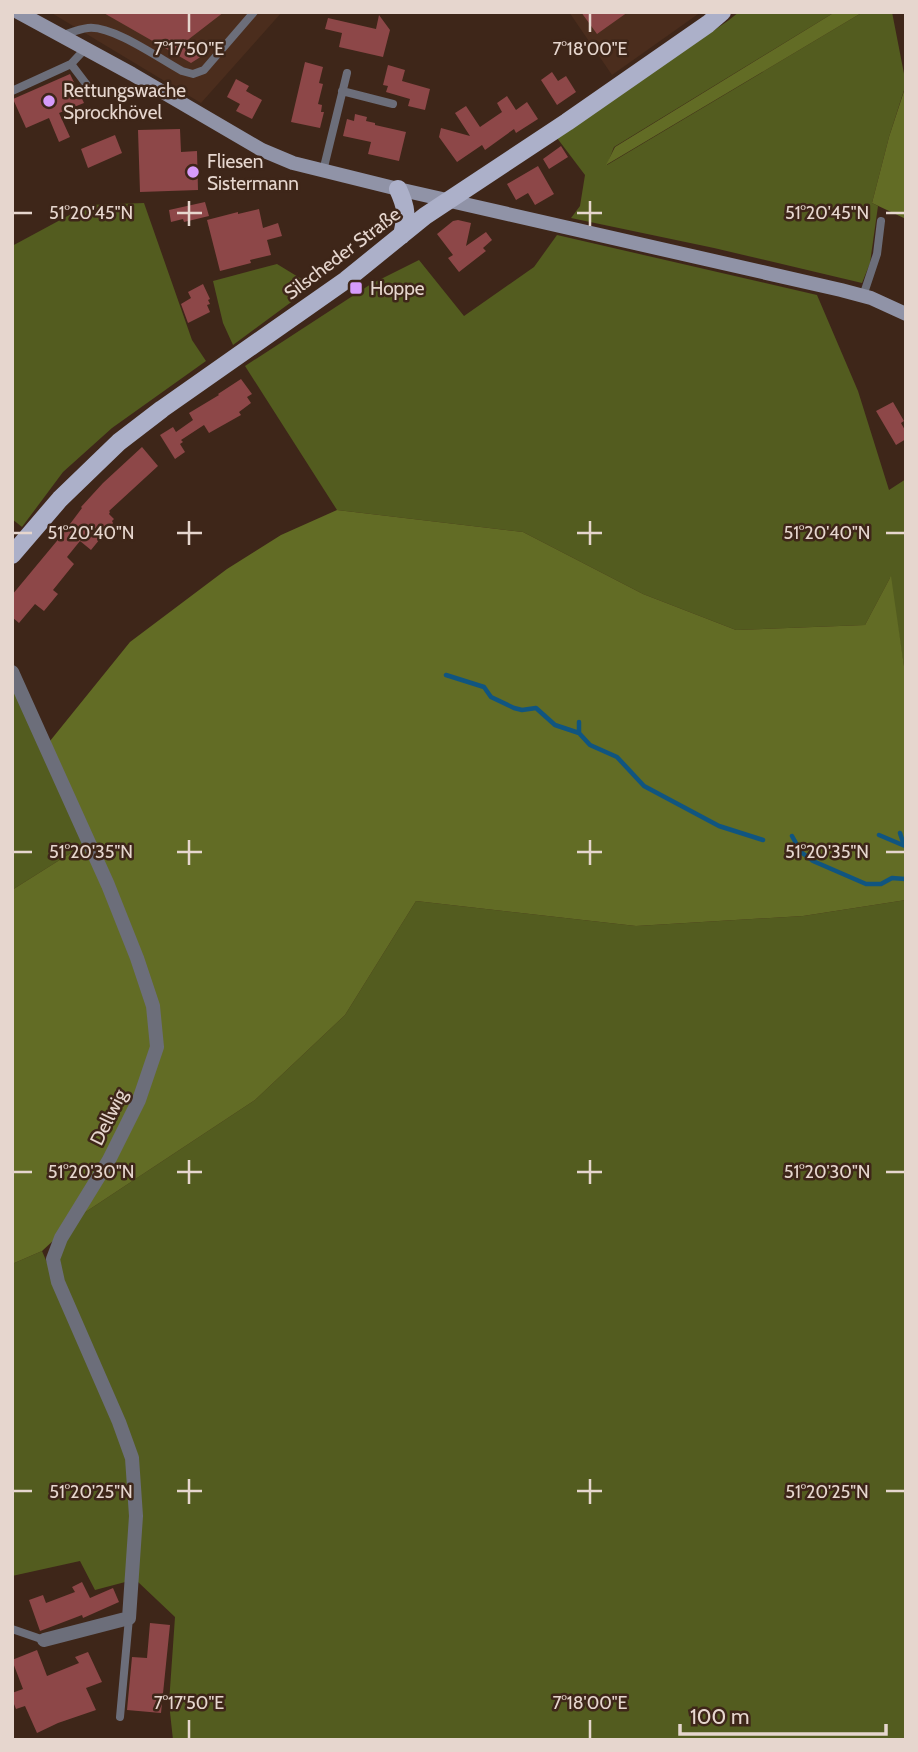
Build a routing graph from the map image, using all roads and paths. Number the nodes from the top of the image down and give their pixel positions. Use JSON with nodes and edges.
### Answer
{"nodes":[{"id":1,"x":18,"y":12,"type":"edge"},
{"id":2,"x":254,"y":12,"type":"edge"},
{"id":3,"x":722,"y":12,"type":"edge"},
{"id":4,"x":61,"y":36,"type":"junction"},
{"id":5,"x":85,"y":49,"type":"junction"},
{"id":6,"x":71,"y":64,"type":"junction"},
{"id":7,"x":347,"y":73,"type":"dead end"},
{"id":8,"x":90,"y":89,"type":"dead end"},
{"id":9,"x":12,"y":91,"type":"edge"},
{"id":10,"x":342,"y":91,"type":"junction"},
{"id":11,"x":393,"y":104,"type":"dead end"},
{"id":12,"x":323,"y":171,"type":"junction"},
{"id":13,"x":398,"y":190,"type":"junction"},
{"id":14,"x":448,"y":200,"type":"junction"},
{"id":15,"x":881,"y":221,"type":"dead end"},
{"id":16,"x":402,"y":235,"type":"junction"},
{"id":17,"x":863,"y":296,"type":"junction"},
{"id":18,"x":906,"y":314,"type":"edge"},
{"id":19,"x":12,"y":555,"type":"edge"},
{"id":20,"x":12,"y":671,"type":"edge"},
{"id":21,"x":129,"y":1618,"type":"junction"},
{"id":22,"x":12,"y":1629,"type":"edge"},
{"id":23,"x":44,"y":1640,"type":"joint"},
{"id":24,"x":120,"y":1717,"type":"dead end"}],
"edges":[{"from":1,"to":4,"type":"main road"},
{"from":2,"to":4,"type":"lane"},
{"from":3,"to":14,"type":"main road","name":"Silscheder Straße"},
{"from":4,"to":5,"type":"main road"},
{"from":5,"to":6,"type":"lane"},
{"from":5,"to":12,"type":"main road"},
{"from":6,"to":8,"type":"lane"},
{"from":6,"to":9,"type":"lane"},
{"from":7,"to":10,"type":"lane"},
{"from":10,"to":11,"type":"lane"},
{"from":10,"to":12,"type":"lane"},
{"from":12,"to":13,"type":"main road"},
{"from":13,"to":14,"type":"main road"},
{"from":13,"to":16,"type":"main road"},
{"from":14,"to":16,"type":"main road","name":"Silscheder Straße"},
{"from":14,"to":17,"type":"main road"},
{"from":15,"to":17,"type":"lane"},
{"from":16,"to":19,"type":"main road","name":"Silscheder Straße"},
{"from":17,"to":18,"type":"main road"},
{"from":20,"to":21,"type":"street","name":"Dellwig"},
{"from":21,"to":23,"type":"street"},
{"from":21,"to":24,"type":"lane"},
{"from":22,"to":23,"type":"lane"}]}
